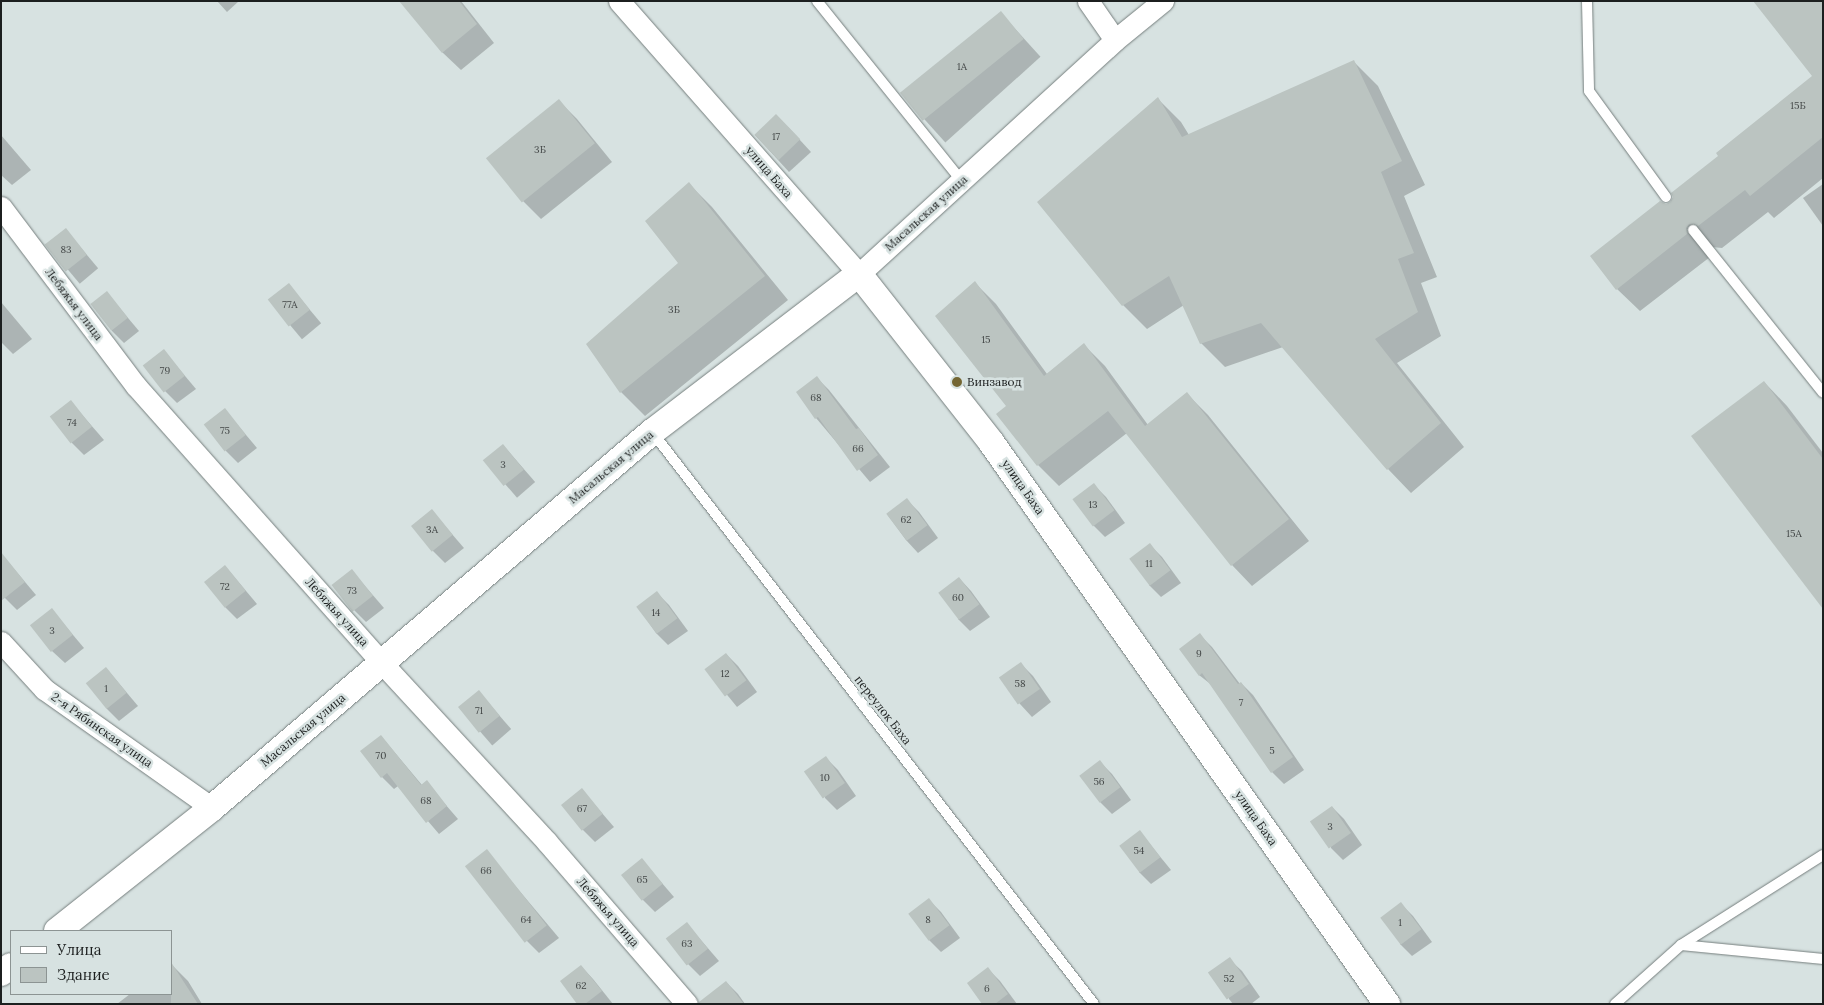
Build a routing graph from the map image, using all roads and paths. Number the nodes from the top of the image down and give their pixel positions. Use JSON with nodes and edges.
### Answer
{"nodes":[{"id":1,"x":619,"y":1,"type":"edge"},
{"id":2,"x":817,"y":1,"type":"edge"},
{"id":3,"x":1088,"y":1,"type":"edge"},
{"id":4,"x":1163,"y":1,"type":"edge"},
{"id":5,"x":1587,"y":1,"type":"edge"},
{"id":6,"x":1116,"y":40,"type":"junction"},
{"id":7,"x":961,"y":180,"type":"junction"},
{"id":8,"x":1666,"y":197,"type":"dead end"},
{"id":9,"x":1,"y":207,"type":"edge"},
{"id":10,"x":1693,"y":230,"type":"dead end"},
{"id":11,"x":859,"y":274,"type":"junction"},
{"id":12,"x":1823,"y":393,"type":"edge"},
{"id":13,"x":652,"y":432,"type":"junction"},
{"id":14,"x":1,"y":642,"type":"edge"},
{"id":15,"x":382,"y":663,"type":"junction"},
{"id":16,"x":212,"y":808,"type":"junction"},
{"id":17,"x":1823,"y":855,"type":"edge"},
{"id":18,"x":58,"y":930,"type":"edge"},
{"id":19,"x":1681,"y":945,"type":"junction"},
{"id":20,"x":1823,"y":959,"type":"edge"},
{"id":21,"x":687,"y":1004,"type":"edge"},
{"id":22,"x":1094,"y":1004,"type":"edge"},
{"id":23,"x":1387,"y":1004,"type":"edge"},
{"id":24,"x":1615,"y":1004,"type":"edge"}],
"edges":[{"from":1,"to":11,"type":"street","name":"улица Баха"},
{"from":2,"to":7,"type":"lane"},
{"from":3,"to":6,"type":"street"},
{"from":4,"to":6,"type":"street","name":"Масальская улица"},
{"from":5,"to":8,"type":"lane"},
{"from":6,"to":7,"type":"street","name":"Масальская улица"},
{"from":7,"to":11,"type":"street","name":"Масальская улица"},
{"from":9,"to":15,"type":"street","name":"Лебяжья улица"},
{"from":10,"to":12,"type":"lane"},
{"from":11,"to":13,"type":"street","name":"Масальская улица"},
{"from":11,"to":23,"type":"street","name":"улица Баха"},
{"from":13,"to":15,"type":"street","name":"Масальская улица"},
{"from":13,"to":22,"type":"lane","name":"переулок Баха"},
{"from":14,"to":16,"type":"street","name":"2-я Рябинская улица"},
{"from":15,"to":16,"type":"street","name":"Масальская улица"},
{"from":15,"to":21,"type":"street","name":"Лебяжья улица"},
{"from":16,"to":18,"type":"street","name":"Масальская улица"},
{"from":17,"to":19,"type":"lane"},
{"from":19,"to":20,"type":"lane"},
{"from":19,"to":24,"type":"lane"}]}
